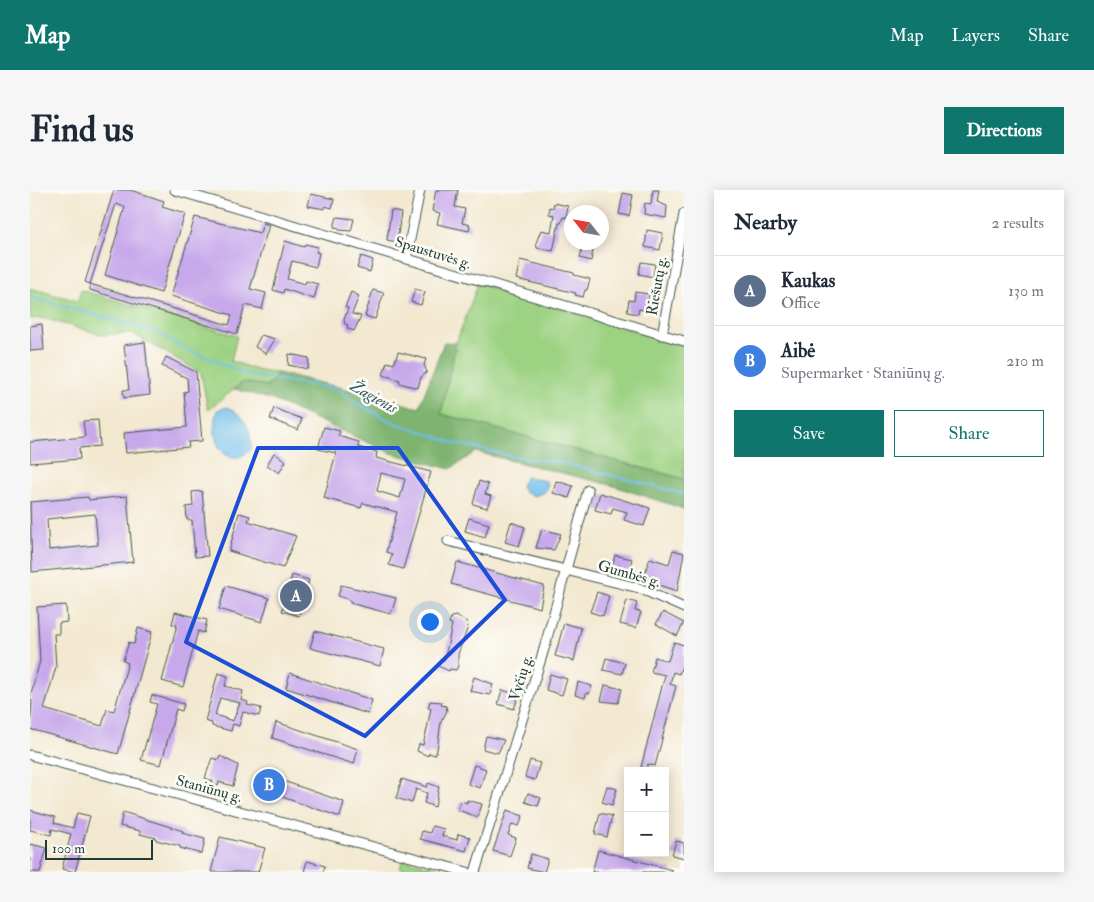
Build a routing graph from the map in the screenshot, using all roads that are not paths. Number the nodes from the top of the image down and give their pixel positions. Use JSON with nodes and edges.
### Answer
{"nodes":[{"id":1,"x":175,"y":190,"type":"edge"},
{"id":2,"x":420,"y":190,"type":"edge"},
{"id":3,"x":684,"y":214,"type":"edge"},
{"id":4,"x":406,"y":259,"type":"junction"},
{"id":5,"x":662,"y":334,"type":"junction"},
{"id":6,"x":684,"y":342,"type":"edge"},
{"id":7,"x":588,"y":490,"type":"dead end"},
{"id":8,"x":448,"y":541,"type":"dead end"},
{"id":9,"x":566,"y":572,"type":"junction"},
{"id":10,"x":684,"y":608,"type":"edge"},
{"id":11,"x":30,"y":755,"type":"edge"},
{"id":12,"x":462,"y":871,"type":"edge"},
{"id":13,"x":475,"y":872,"type":"edge"}],
"edges":[{"from":1,"to":4,"type":"street","name":"Spaustuvės g."},
{"from":2,"to":4,"type":"street"},
{"from":3,"to":5,"type":"street","name":"Riešutų g."},
{"from":4,"to":5,"type":"street","name":"Spaustuvės g."},
{"from":5,"to":6,"type":"street","name":"Spaustuvės g."},
{"from":7,"to":9,"type":"street","name":"Vyčių g."},
{"from":8,"to":9,"type":"street","name":"Gumbės g."},
{"from":9,"to":10,"type":"street","name":"Gumbės g."},
{"from":9,"to":13,"type":"street","name":"Vyčių g."},
{"from":11,"to":12,"type":"street","name":"Staniūnų g."}]}
